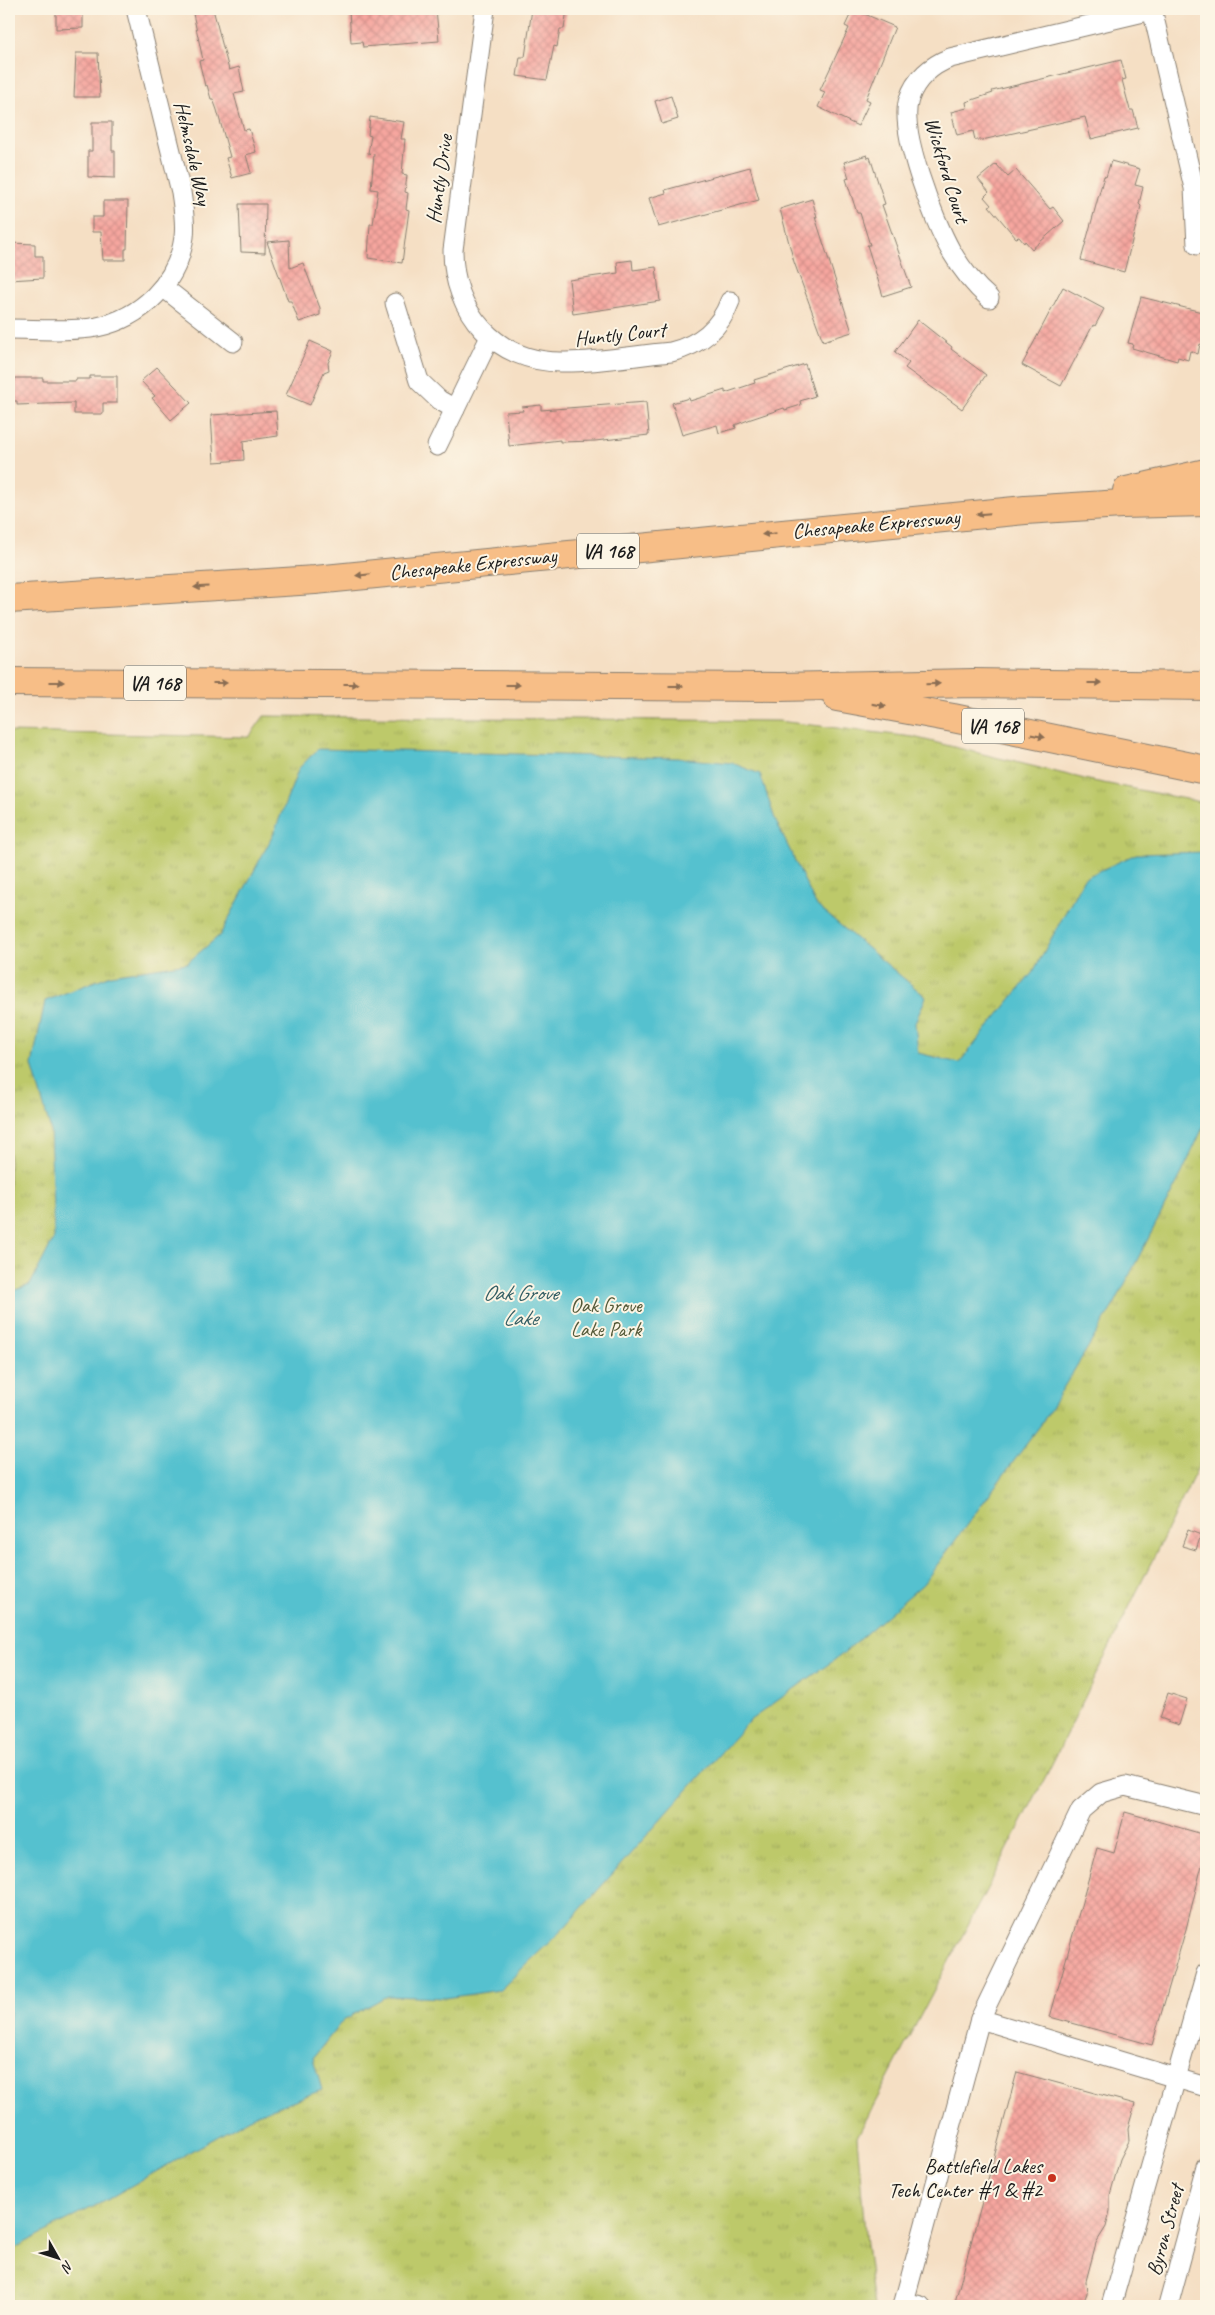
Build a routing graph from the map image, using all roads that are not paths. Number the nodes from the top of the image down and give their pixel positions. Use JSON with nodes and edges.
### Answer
{"nodes":[{"id":1,"x":136,"y":9,"type":"edge"},
{"id":2,"x":484,"y":9,"type":"edge"},
{"id":3,"x":1152,"y":9,"type":"edge"},
{"id":4,"x":1197,"y":245,"type":"dead end"},
{"id":5,"x":163,"y":287,"type":"junction"},
{"id":6,"x":989,"y":298,"type":"dead end"},
{"id":7,"x":730,"y":301,"type":"dead end"},
{"id":8,"x":395,"y":303,"type":"dead end"},
{"id":9,"x":9,"y":329,"type":"edge"},
{"id":10,"x":493,"y":339,"type":"junction"},
{"id":11,"x":233,"y":342,"type":"dead end"},
{"id":12,"x":455,"y":409,"type":"junction"},
{"id":13,"x":437,"y":446,"type":"dead end"},
{"id":14,"x":1206,"y":473,"type":"edge"},
{"id":15,"x":1206,"y":491,"type":"edge"},
{"id":16,"x":1206,"y":502,"type":"edge"},
{"id":17,"x":1122,"y":504,"type":"junction"},
{"id":18,"x":1025,"y":510,"type":"junction"},
{"id":19,"x":9,"y":599,"type":"edge"},
{"id":20,"x":9,"y":682,"type":"edge"},
{"id":21,"x":1206,"y":686,"type":"edge"},
{"id":22,"x":779,"y":687,"type":"junction"},
{"id":23,"x":1206,"y":770,"type":"edge"},
{"id":24,"x":1206,"y":1806,"type":"edge"},
{"id":25,"x":1206,"y":1973,"type":"edge"},
{"id":26,"x":980,"y":2020,"type":"junction"},
{"id":27,"x":1176,"y":2078,"type":"junction"},
{"id":28,"x":1206,"y":2087,"type":"edge"},
{"id":29,"x":1206,"y":2166,"type":"edge"},
{"id":30,"x":921,"y":2306,"type":"edge"},
{"id":31,"x":1111,"y":2306,"type":"edge"},
{"id":32,"x":1168,"y":2306,"type":"edge"}],
"edges":[{"from":1,"to":5,"type":"street","name":"Helmsdale Way"},
{"from":2,"to":10,"type":"street","name":"Huntly Drive"},
{"from":3,"to":4,"type":"street"},
{"from":3,"to":6,"type":"street","name":"Wickford Court"},
{"from":5,"to":9,"type":"street","name":"Helmsdale Way"},
{"from":5,"to":11,"type":"street"},
{"from":7,"to":10,"type":"street","name":"Huntly Court"},
{"from":8,"to":12,"type":"street"},
{"from":10,"to":12,"type":"street"},
{"from":12,"to":13,"type":"street"},
{"from":14,"to":18,"type":"highway"},
{"from":15,"to":17,"type":"highway"},
{"from":16,"to":17,"type":"highway","name":"Chesapeake Expressway","number":"VA 168"},
{"from":17,"to":18,"type":"highway","name":"Chesapeake Expressway","number":"VA 168"},
{"from":18,"to":19,"type":"highway","name":"Chesapeake Expressway","number":"VA 168","one_way":true},
{"from":20,"to":22,"type":"highway","number":"VA 168","one_way":true},
{"from":22,"to":21,"type":"highway","one_way":true},
{"from":22,"to":23,"type":"highway","number":"VA 168","one_way":true},
{"from":24,"to":26,"type":"street"},
{"from":25,"to":27,"type":"street"},
{"from":26,"to":27,"type":"street"},
{"from":26,"to":30,"type":"street"},
{"from":27,"to":28,"type":"street"},
{"from":27,"to":31,"type":"street"},
{"from":29,"to":32,"type":"street","name":"Byron Street"}]}
